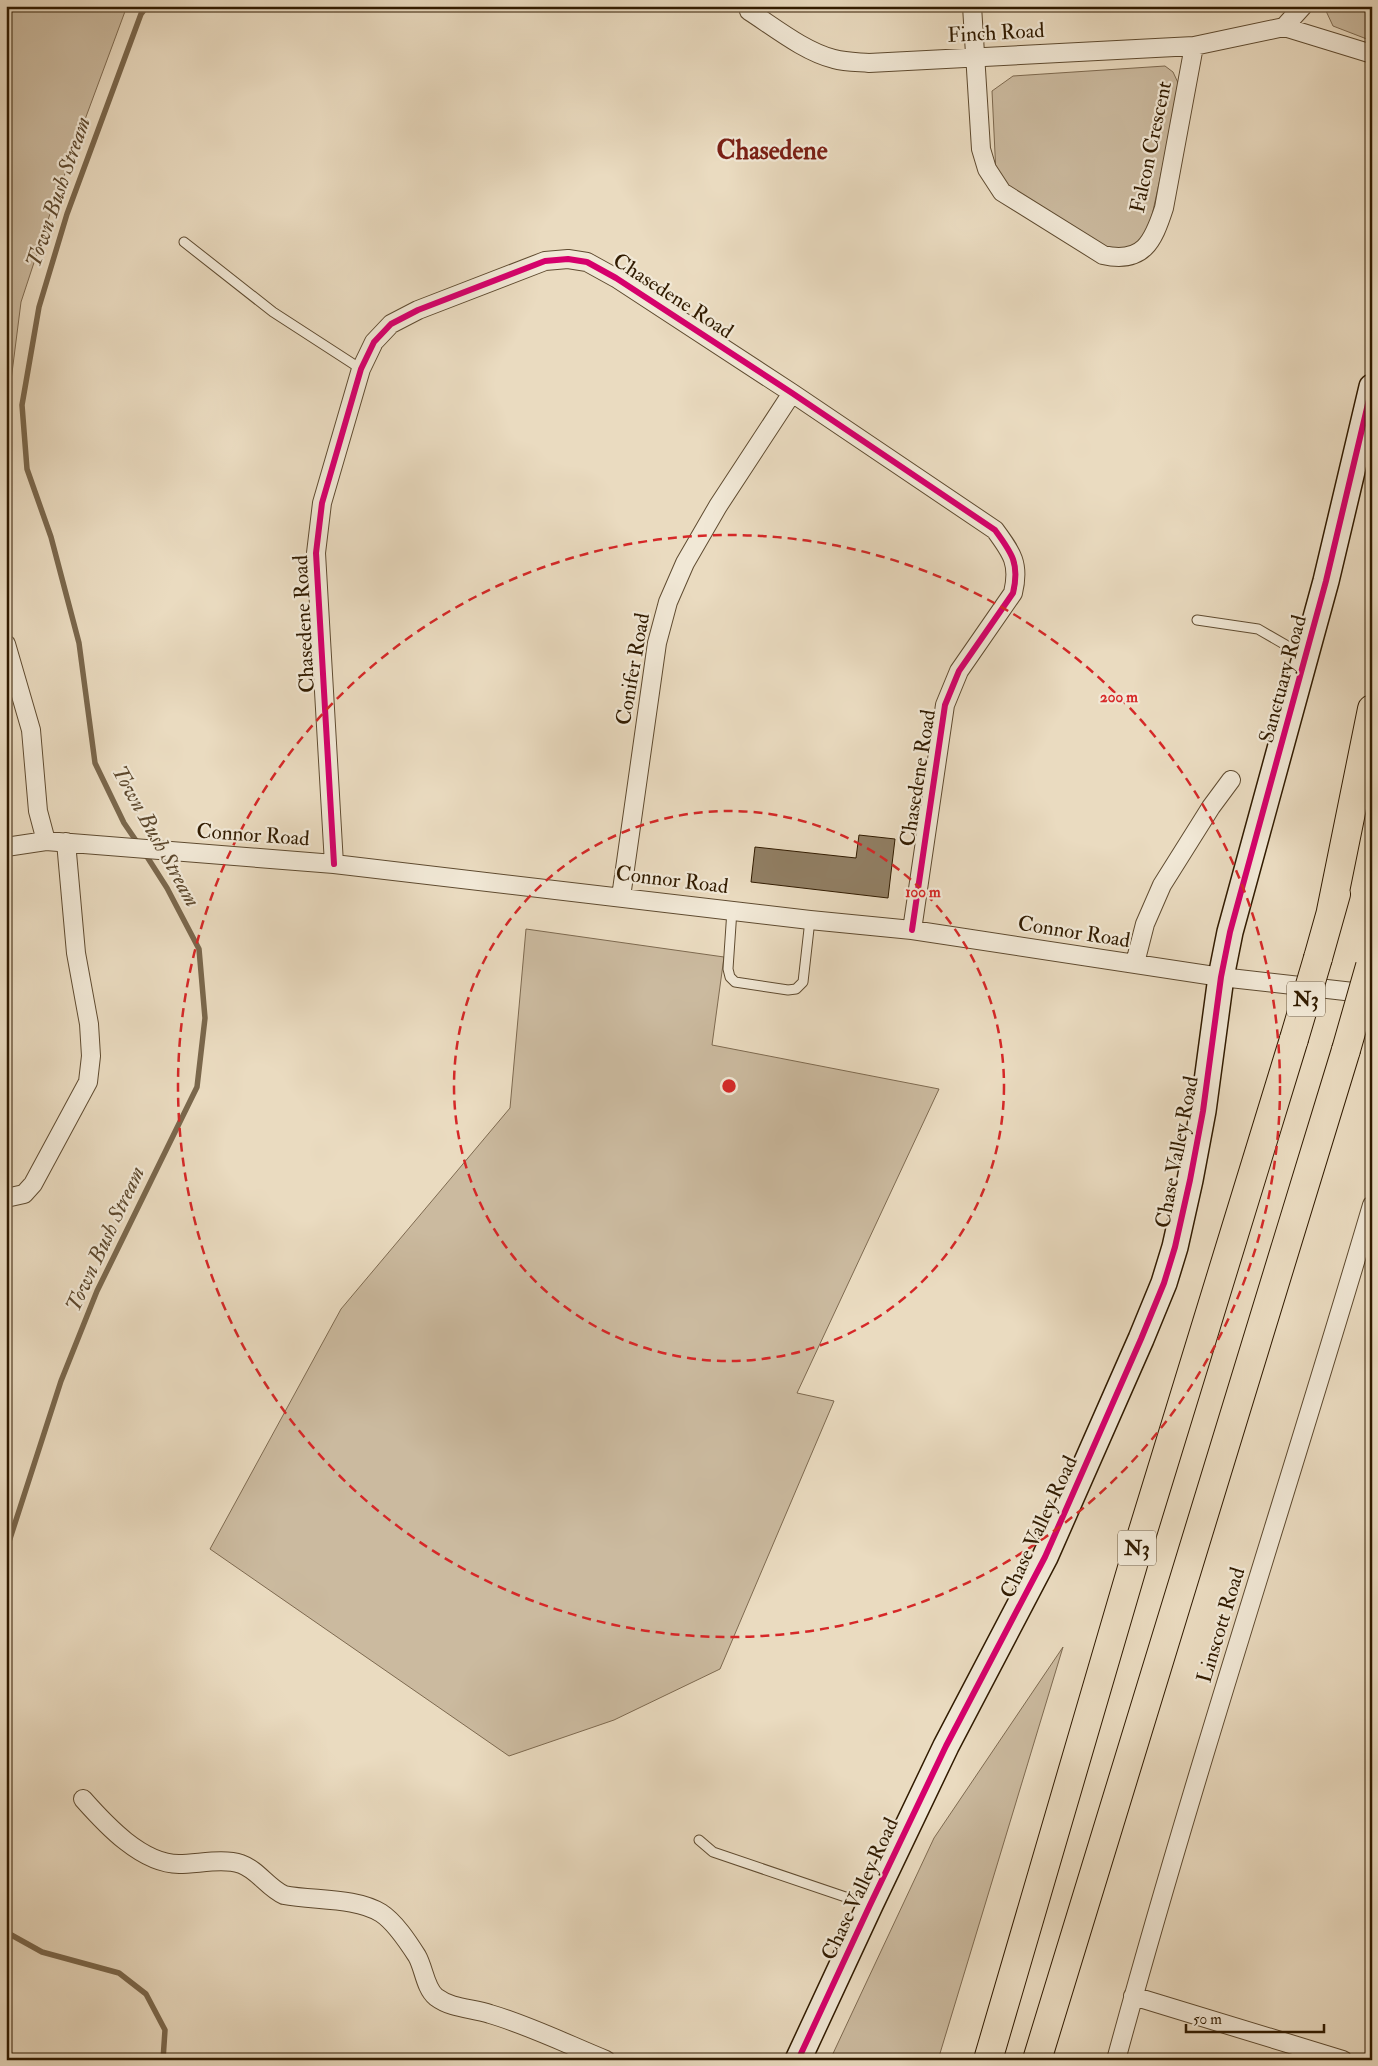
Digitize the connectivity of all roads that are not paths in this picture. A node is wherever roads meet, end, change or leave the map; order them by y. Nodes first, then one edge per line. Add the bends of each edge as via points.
1 (972, 6) edge
2 (1303, 6) edge
3 (749, 11) dead end
4 (1284, 27) junction
5 (1194, 46) junction
6 (1372, 54) edge
7 (976, 56) junction
8 (184, 242) dead end
9 (361, 369) junction
10 (1372, 387) edge
11 (792, 393) junction
12 (1197, 620) dead end
13 (6, 644) edge
14 (1306, 656) junction
15 (1372, 709) edge
16 (1232, 780) dead end
17 (1372, 783) edge
18 (46, 841) junction
19 (66, 842) junction
20 (6, 847) edge
21 (334, 864) junction
22 (621, 897) junction
23 (732, 910) junction
24 (1331, 911) junction
25 (810, 920) junction
26 (912, 930) junction
27 (1371, 962) edge
28 (1135, 963) junction
29 (1221, 977) junction
30 (1372, 994) edge
31 (6, 1198) edge
32 (1372, 1205) edge
33 (83, 1799) dead end
34 (699, 1840) dead end
35 (870, 1905) junction
36 (1133, 1996) junction
37 (606, 2060) edge
38 (798, 2060) edge
39 (988, 2060) edge
40 (1037, 2060) edge
41 (1116, 2060) edge
42 (1343, 2060) edge

1 - 7 street, Falcon Crescent
2 - 4 street
3 - 7 street, Finch Road via 815,53 833,59 869,63
4 - 5 street, Finch Road
4 - 6 street, Finch Road
5 - 7 street, Finch Road
5 - 7 street, Falcon Crescent via 1164,208 1147,246 1125,258 1103,255 1002,192 994,182 981,150
8 - 9 lane via 273,312
9 - 11 street, Chasedene Road via 374,342 391,324 418,310 522,270 568,258 587,262 616,278
9 - 21 street, Chasedene Road via 322,503 316,553
10 - 14 street, Sanctuary Road
11 - 22 street, Conifer Road via 718,506 668,602 657,643
11 - 26 street, Chasedene Road via 995,530 1010,550 1016,565 1013,592 959,672 944,705
12 - 14 lane via 1258,629
13 - 18 street via 31,730 38,811
14 - 29 street, Sanctuary Road via 1230,932
15 - 24 highway
16 - 28 street via 1162,885 1145,924
17 - 24 highway, N3
18 - 19 street, Connor Road
18 - 20 street, Connor Road
19 - 21 street, Connor Road
19 - 31 street via 76,953 89,1024 91,1056 88,1082 33,1184 24,1194
21 - 22 street, Connor Road
22 - 23 street, Connor Road
23 - 25 street, Connor Road
23 - 25 lane via 730,977 735,982 788,990 796,989 803,982
24 - 39 highway, N3, bridge via 1136,1553
25 - 26 street, Connor Road
26 - 28 street, Connor Road
27 - 40 highway, N3, bridge
28 - 29 street, Connor Road
29 - 30 street
29 - 35 street, Chase Valley Road via 1202,1120 1175,1247 1164,1283 1046,1557 946,1746
32 - 36 street, Linscott Road
33 - 37 street via 122,1838 158,1860 177,1864 240,1864 284,1895 369,1907 382,1914 407,1942 434,1996 462,2008 490,2014
34 - 35 lane via 713,1852
35 - 38 street, Chase Valley Road
36 - 41 street, Linscott Road
36 - 42 street

